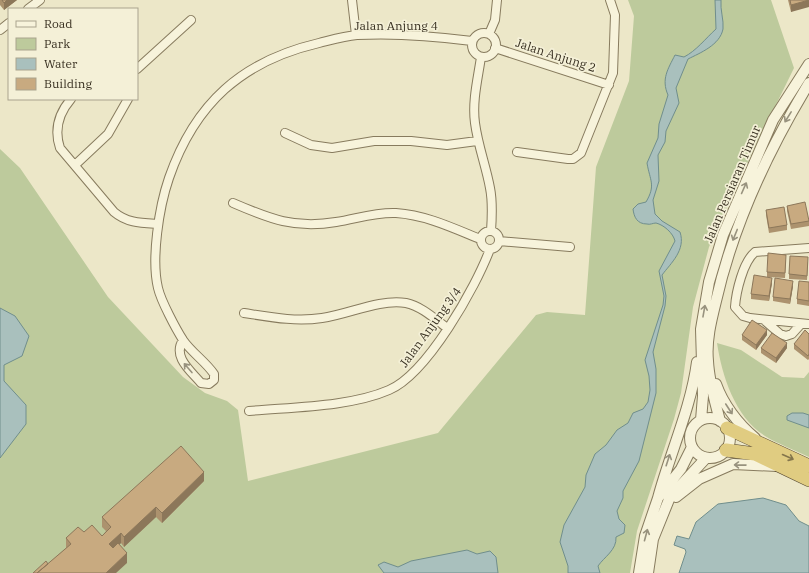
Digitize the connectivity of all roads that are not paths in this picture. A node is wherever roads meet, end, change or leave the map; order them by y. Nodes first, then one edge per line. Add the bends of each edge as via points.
1 (40, 0) edge
2 (352, 0) edge
3 (497, 0) edge
4 (610, 0) edge
5 (29, 8) edge
6 (191, 20) dead end
7 (489, 34) junction
8 (356, 35) junction
9 (472, 41) junction
10 (495, 48) junction
11 (482, 57) junction
12 (809, 64) edge
13 (138, 68) edge
14 (809, 83) edge
15 (609, 85) junction
16 (70, 100) edge
17 (127, 100) edge
18 (285, 133) dead end
19 (477, 141) junction
20 (517, 152) dead end
21 (75, 165) junction
22 (233, 202) dead end
23 (158, 224) junction
24 (491, 231) junction
25 (480, 239) junction
26 (499, 241) junction
27 (570, 248) dead end
28 (809, 248) edge
29 (490, 250) junction
30 (244, 313) dead end
31 (764, 320) junction
32 (805, 324) edge
33 (448, 328) junction
34 (701, 328) junction
35 (184, 340) junction
36 (708, 361) junction
37 (249, 411) dead end
38 (701, 420) junction
39 (724, 424) junction
40 (692, 447) junction
41 (767, 447) junction
42 (726, 450) junction
43 (706, 458) junction
44 (779, 466) junction
45 (809, 466) edge
46 (809, 480) edge
47 (658, 498) junction
48 (667, 503) junction
49 (639, 573) edge
50 (648, 573) edge

1 - 5 street
2 - 8 street
3 - 7 street via 495,20
4 - 15 street via 615,15 613,73
6 - 13 street
7 - 9 street via 479,34
7 - 10 street via 495,40
8 - 9 street, Jalan Anjung 4 via 422,36
8 - 23 street, Jalan Anjung 4 via 283,53 244,73 213,100 185,140 174,165
9 - 11 street via 473,51
10 - 11 street via 490,55
10 - 15 street, Jalan Anjung 2
11 - 19 street via 475,94
34 -> 12 street, Jalan Persiaran Timur via 709,282 723,234 773,120
14 -> 36 street, Jalan Persiaran Timur via 783,126 733,237 709,331
15 - 20 street via 581,154 577,157 568,160
16 - 21 street via 60,115 58,140 60,148
17 - 21 street via 108,134
18 - 19 street via 311,145 332,148 374,141 411,141 447,145
19 - 24 street via 490,188
21 - 23 street via 122,219
22 - 25 street via 269,218 303,224 330,223 372,214 412,214 429,218
23 - 35 street, Jalan Anjung 4 via 158,289
24 - 25 street via 484,233
24 - 26 street via 498,236
25 - 29 street via 484,248
26 - 27 street
26 - 29 street via 496,247
28 - 31 street via 761,250 751,256 737,288 735,308 742,316
29 - 33 street, Jalan Anjung 3/4 via 470,294
30 - 33 street via 286,320 307,320 394,302 417,307
31 - 32 street
31 - 32 street via 786,336
33 - 37 street, Jalan Anjung 3/4 via 417,370 390,390 355,401
34 - 38 street, Jalan Persiaran Timur
47 -> 34 street via 694,382
35 -> 35 street, Jalan Anjung 4 via 214,374 214,380 209,384 201,383 182,360 179,350
36 - 39 street, Jalan Persiaran Timur via 712,391
36 -> 41 street via 719,394 733,416
38 - 39 street via 711,418
38 - 40 street via 691,431
39 - 41 highway
39 - 42 street via 730,435
40 - 43 street via 697,454
40 - 47 street via 681,469
41 -> 45 highway
42 - 43 street via 714,458
42 - 44 highway via 755,454
43 - 48 street via 684,480
44 - 46 highway
44 -> 48 street via 733,464 699,479
49 -> 47 street via 645,536
48 - 50 street via 653,539

